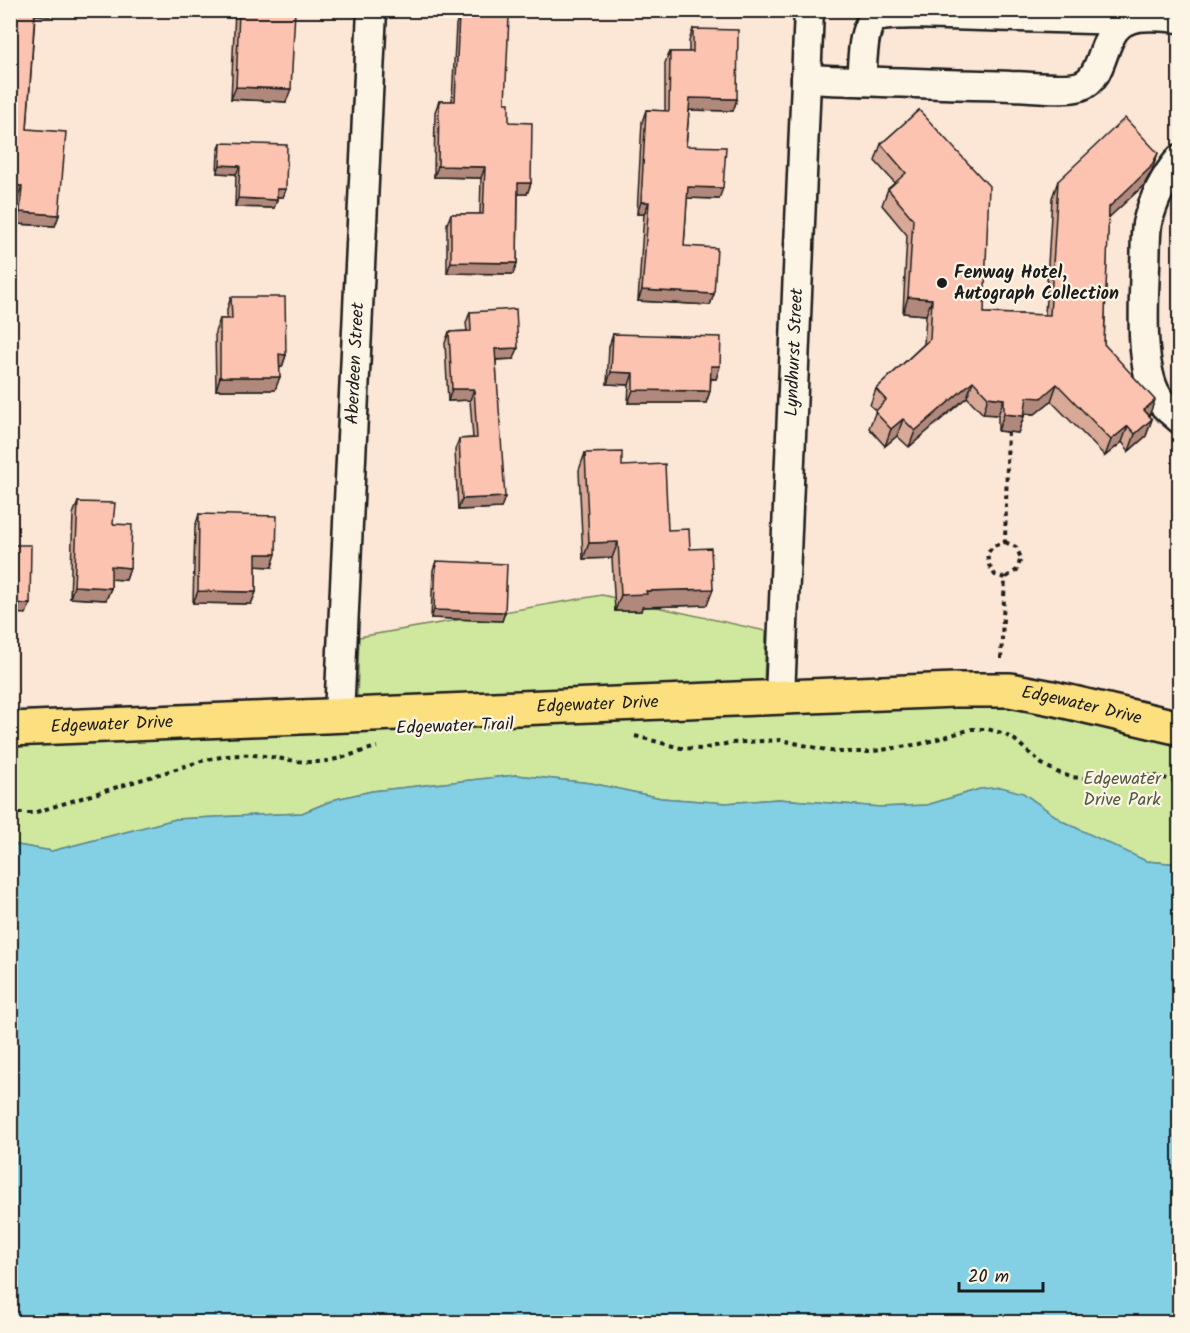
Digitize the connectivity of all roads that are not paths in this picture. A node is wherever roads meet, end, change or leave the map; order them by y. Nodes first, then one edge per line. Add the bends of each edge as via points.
1 (372, 10) edge
2 (808, 10) edge
3 (1179, 18) edge
4 (1127, 20) junction
5 (806, 79) junction
6 (861, 81) junction
7 (1179, 159) edge
8 (1179, 419) edge
9 (780, 696) junction
10 (339, 715) junction
11 (1179, 728) edge
12 (10, 729) edge

1 - 10 street, Aberdeen Street
2 - 5 street, Lyndhurst Street
3 - 4 street
4 - 6 street via 1111,34 1097,71 1080,86
4 - 6 street via 912,14 877,18 868,24
5 - 6 street
5 - 9 street, Lyndhurst Street
7 - 8 street via 1155,198 1147,226 1143,324 1149,374 1156,393
9 - 10 main road, Edgewater Drive
9 - 11 main road, Edgewater Drive via 1010,690
10 - 12 main road, Edgewater Drive

